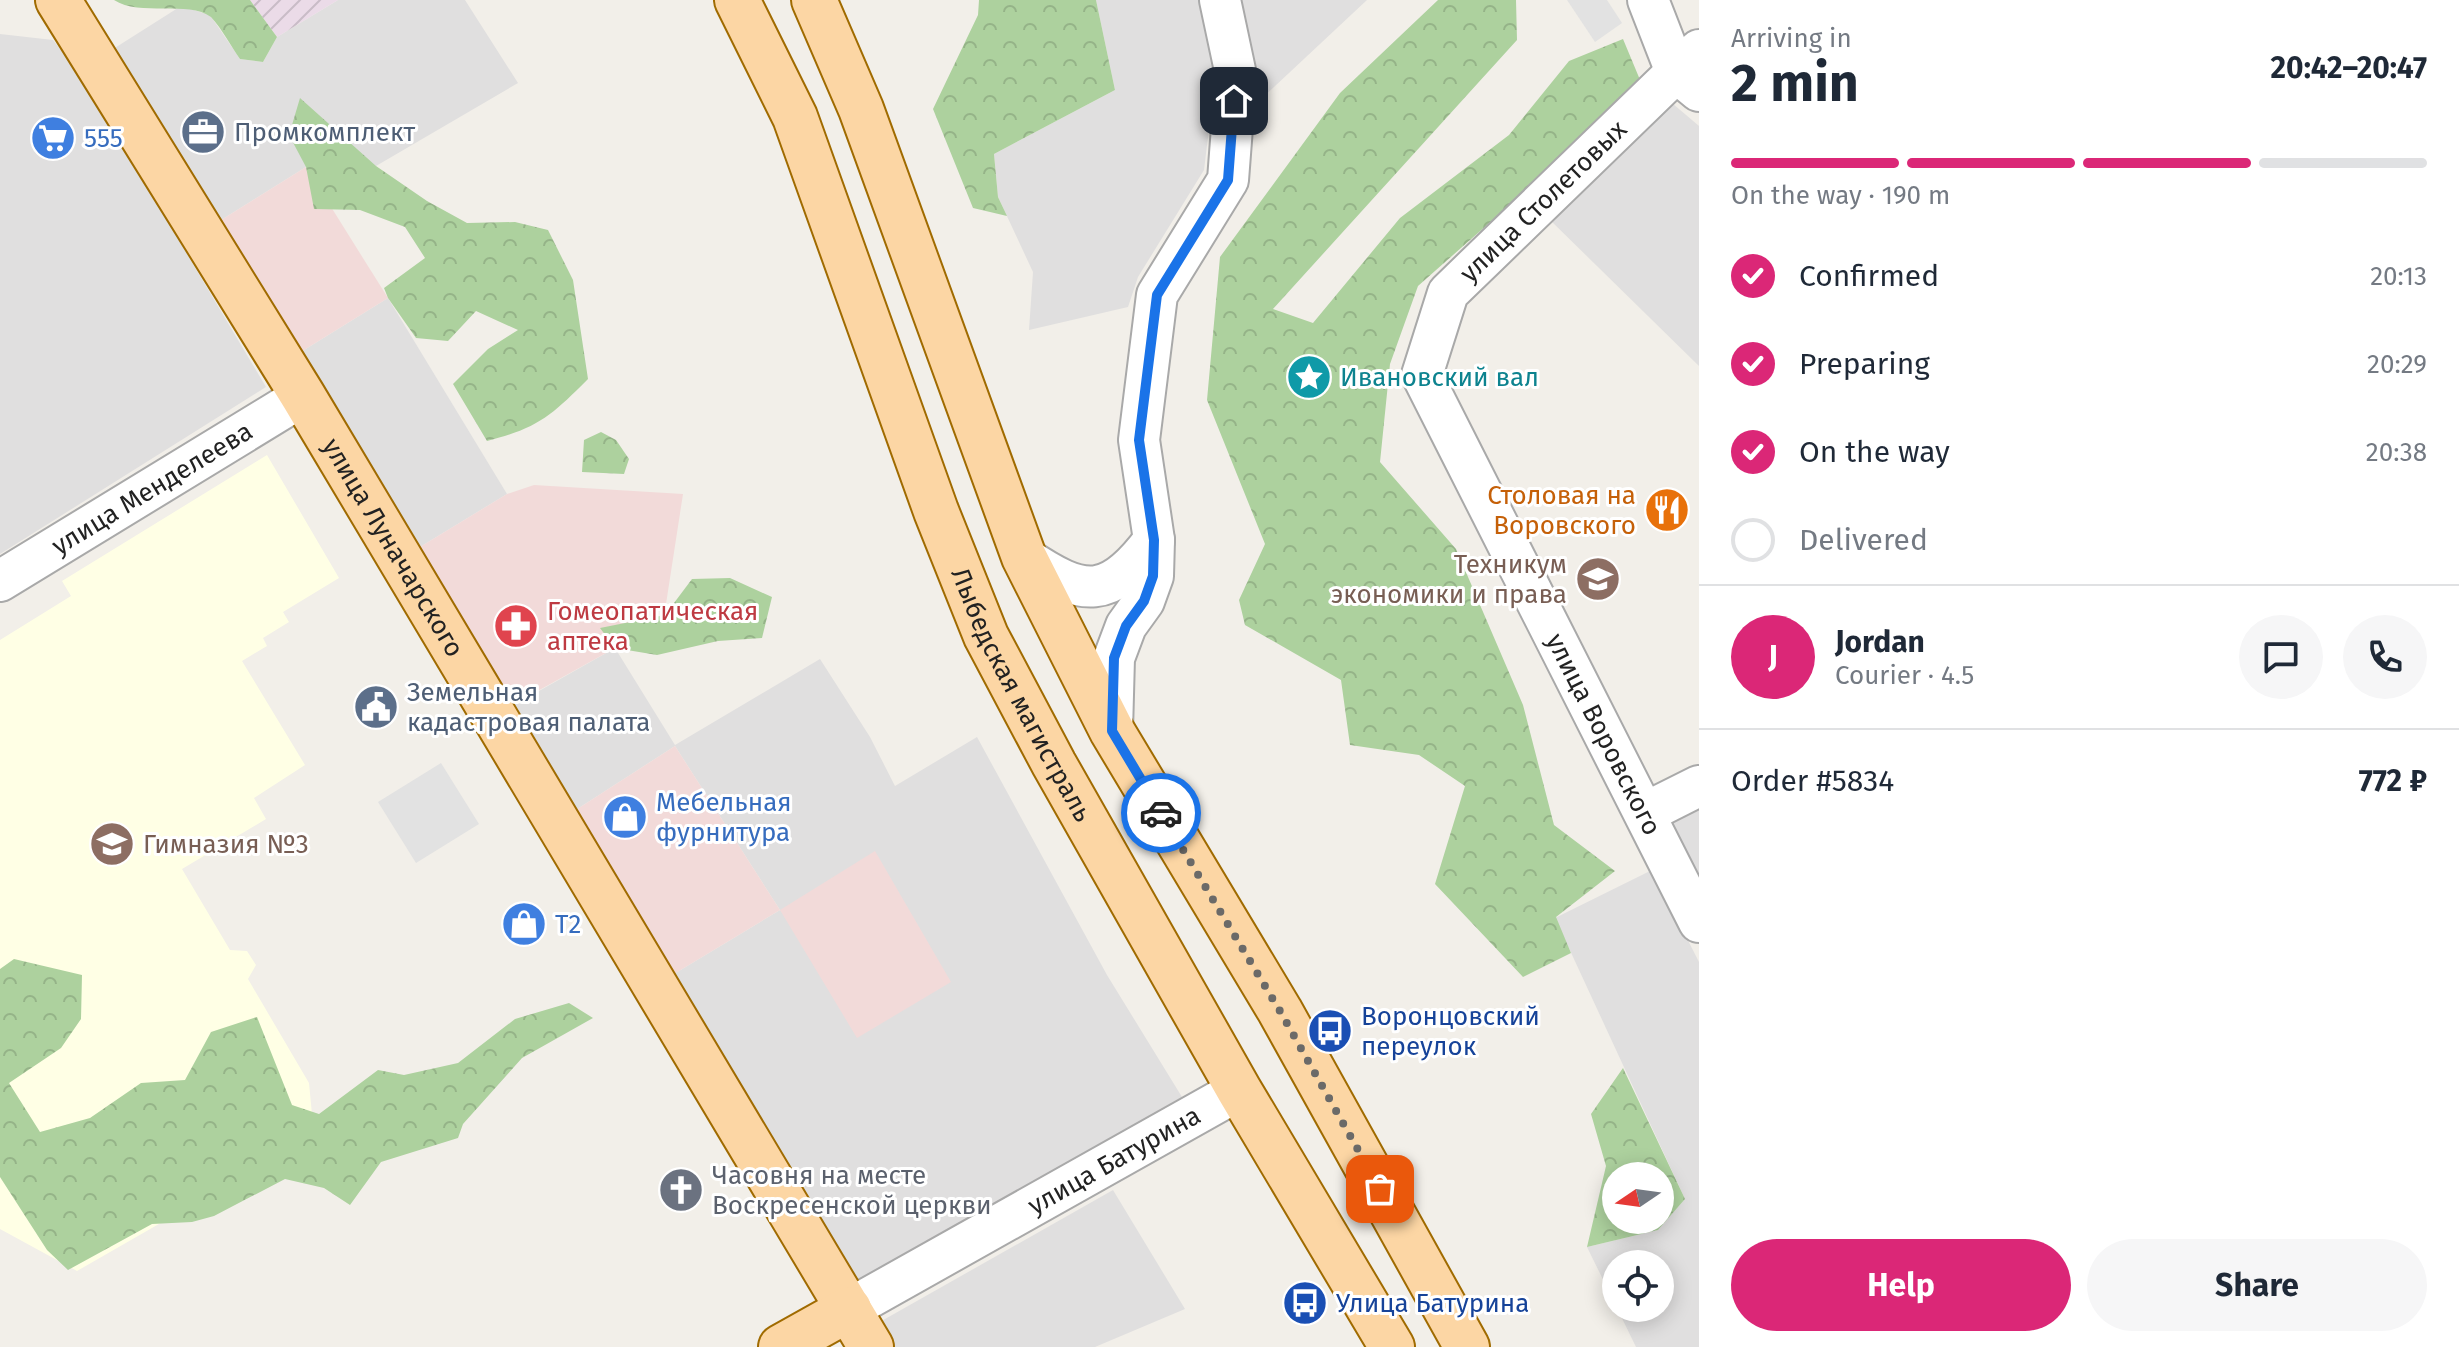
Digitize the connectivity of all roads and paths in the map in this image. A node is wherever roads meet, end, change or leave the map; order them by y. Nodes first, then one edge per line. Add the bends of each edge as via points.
1 (737, 0) edge
2 (814, 0) edge
3 (1220, 0) edge
4 (1648, 0) edge
5 (55, 1) edge
6 (1691, 71) edge
7 (1422, 375) joint
8 (303, 396) junction
9 (1154, 540) junction
10 (1024, 557) junction
11 (0, 581) edge
12 (1112, 731) junction
13 (1699, 786) edge
14 (1645, 813) junction
15 (1699, 922) edge
16 (1239, 1090) junction
17 (849, 1309) junction
18 (781, 1347) edge
19 (871, 1347) edge
20 (1392, 1347) edge
21 (1467, 1347) edge

1 - 16 main road, Лыбедская магистраль via 795,117 986,636
2 - 10 main road via 861,109
3 - 9 street via 1236,75 1228,180 1157,295 1139,440
4 - 6 street
5 - 8 main road, улица Луначарского
6 - 7 street, улица Столетовых via 1448,293
7 - 14 street, улица Воровского
8 - 11 street, улица Менделеева
8 - 17 main road, улица Луначарского
9 - 10 street via 1129,573 1104,586 1065,582
9 - 12 street via 1153,576 1114,658
10 - 12 main road
12 - 21 main road via 1280,1011
13 - 14 street
14 - 15 street, улица Воровского
16 - 17 street, улица Батурина
16 - 20 main road, Лыбедская магистраль
17 - 18 main road, улица Батурина
17 - 19 main road, улица Луначарского

